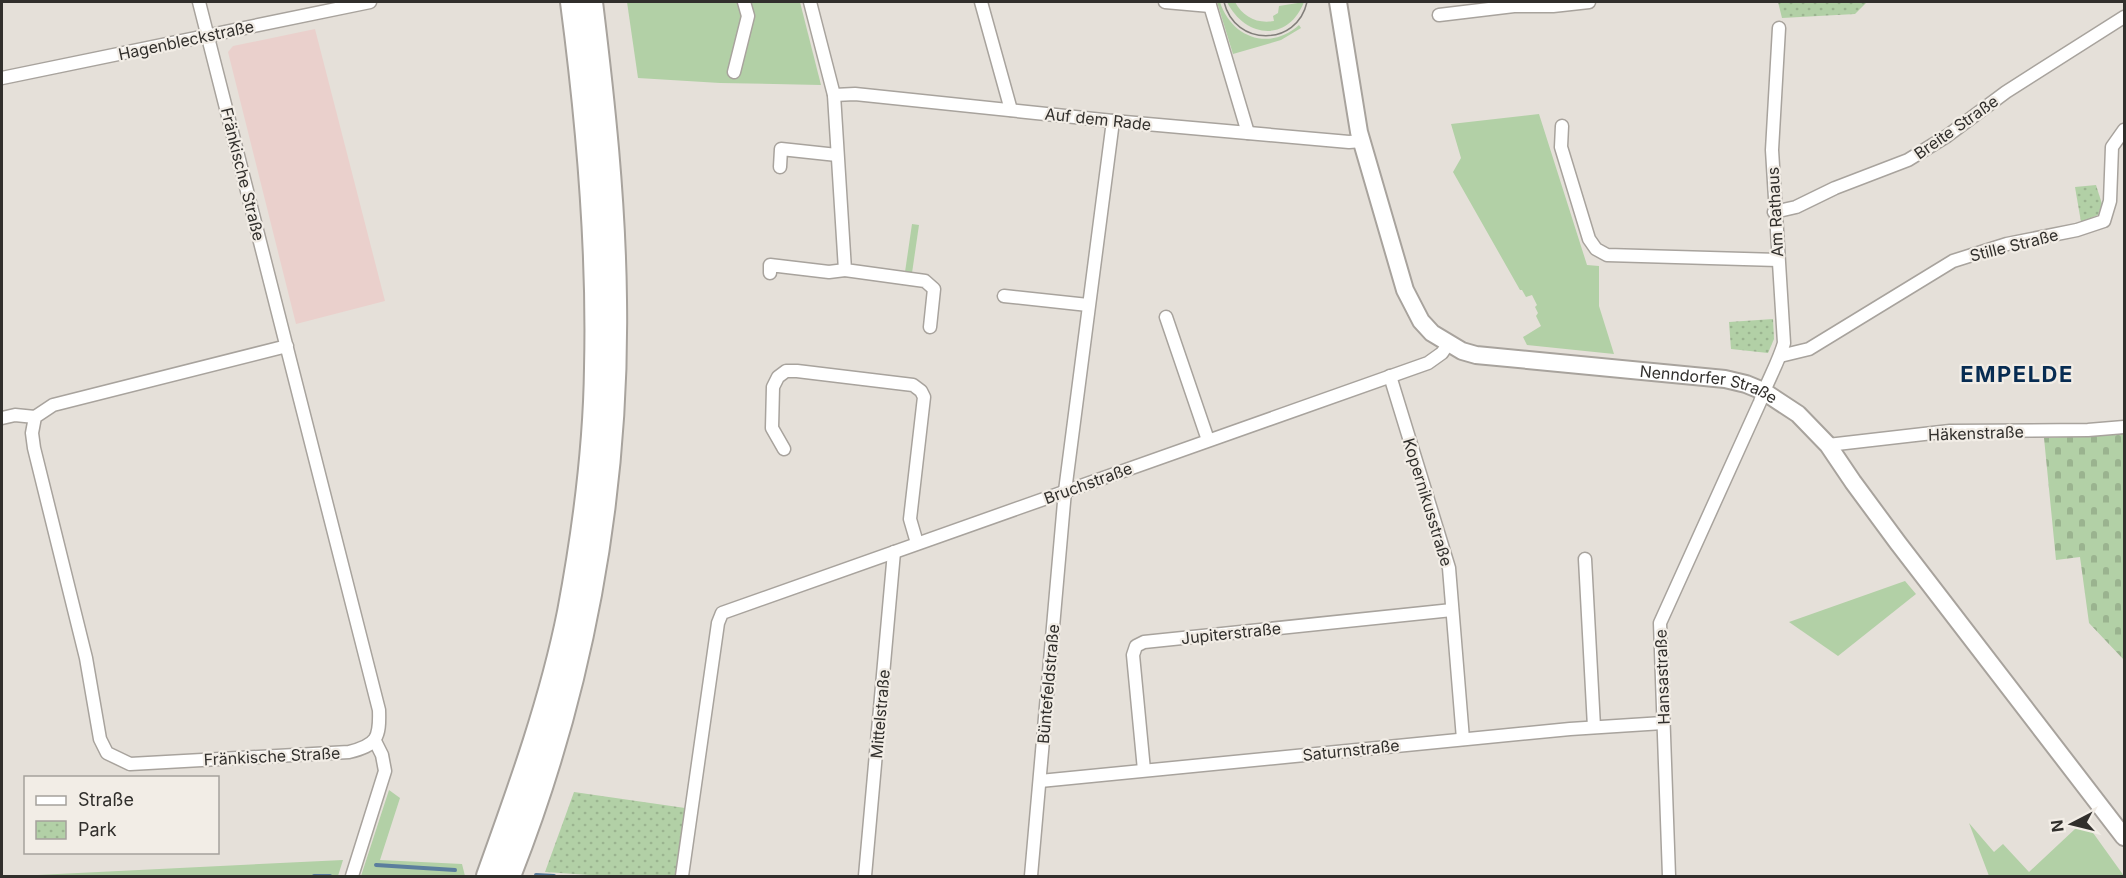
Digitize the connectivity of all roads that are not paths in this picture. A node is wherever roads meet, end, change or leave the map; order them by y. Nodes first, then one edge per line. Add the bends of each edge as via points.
1 (199, 2) edge
2 (370, 2) edge
3 (572, 2) edge
4 (591, 2) edge
5 (744, 2) edge
6 (810, 2) edge
7 (981, 2) edge
8 (1165, 2) edge
9 (1338, 2) edge
10 (1589, 2) edge
11 (1209, 4) edge
12 (1439, 15) dead end
13 (2124, 17) edge
14 (1779, 28) dead end
15 (208, 35) junction
16 (734, 72) dead end
17 (2, 78) edge
18 (834, 95) junction
19 (1011, 110) junction
20 (1113, 121) junction
21 (1562, 126) dead end
22 (2124, 130) edge
23 (1248, 134) junction
24 (1362, 141) junction
25 (837, 155) junction
26 (780, 167) dead end
27 (1774, 212) junction
28 (1778, 260) junction
29 (845, 270) junction
30 (770, 273) dead end
31 (1004, 296) dead end
32 (1088, 305) junction
33 (1166, 317) dead end
34 (930, 327) dead end
35 (1448, 344) junction
36 (287, 346) junction
37 (1780, 356) junction
38 (1390, 376) junction
39 (1763, 391) junction
40 (34, 417) junction
41 (2, 418) edge
42 (2124, 427) edge
43 (1208, 440) junction
44 (1828, 445) junction
45 (784, 449) dead end
46 (1065, 491) junction
47 (917, 543) junction
48 (894, 552) junction
49 (1585, 559) dead end
50 (1452, 610) junction
51 (1663, 723) junction
52 (1594, 727) junction
53 (1463, 739) junction
54 (375, 741) junction
55 (1144, 770) junction
56 (1040, 781) junction
57 (2124, 837) edge
58 (352, 876) edge
59 (488, 876) edge
60 (508, 876) edge
61 (682, 876) edge
62 (865, 876) edge
63 (1031, 876) edge
64 (1669, 876) edge

1 - 15 street, Fränkische Straße
2 - 15 street, Hagenbleckstraße
3 - 59 highway via 583,87 597,299 586,503 568,613 550,691
4 - 60 highway via 611,193 615,300 604,507 588,613 559,730
5 - 16 street via 748,16
6 - 18 street
7 - 19 street
8 - 11 street
9 - 24 street, Nenndorfer Straße
10 - 12 street
11 - 23 street
13 - 27 street, Breite Straße via 1908,160 1796,207
14 - 27 street, Am Rathaus via 1772,150
15 - 17 street, Hagenbleckstraße
15 - 36 street, Fränkische Straße
18 - 19 street, Auf dem Rade
18 - 25 street
19 - 20 street, Auf dem Rade
20 - 23 street, Auf dem Rade
20 - 32 street, Büntefeldstraße
21 - 28 street via 1561,147 1589,239 1596,249 1607,255
22 - 37 street, Stille Straße via 2112,147 2110,201 2104,221 1953,261 1809,349
23 - 24 street, Auf dem Rade
24 - 35 street, Nenndorfer Straße via 1408,298 1421,321
25 - 26 street via 782,149
25 - 29 street
27 - 28 street, Am Rathaus
28 - 37 street, Am Rathaus via 1784,343
29 - 30 street via 829,272 770,265
29 - 34 street via 925,281 934,289
31 - 32 street
32 - 46 street, Büntefeldstraße
33 - 43 street
35 - 38 street, Bruchstraße via 1428,363
35 - 39 street, Nenndorfer Straße via 1476,355 1725,379
36 - 40 street via 53,405
36 - 54 street, Fränkische Straße via 379,710 380,726
37 - 39 street, Am Rathaus
38 - 43 street, Bruchstraße
38 - 50 street, Kopernikusstraße via 1449,568
39 - 44 street, Nenndorfer Straße via 1798,414
39 - 51 street, Hansastraße via 1659,623
40 - 41 street
40 - 54 street, Fränkische Straße via 34,448 83,646 100,739 107,753 130,764 350,752 367,748
42 - 44 street, Häkenstraße via 1950,431
43 - 46 street, Bruchstraße
44 - 57 street, Nenndorfer Straße via 1898,543
45 - 47 street via 772,428 773,387 786,371 913,385 924,397 910,519
46 - 47 street, Bruchstraße
46 - 56 street, Büntefeldstraße
47 - 48 street, Bruchstraße
48 - 61 street, Bruchstraße via 722,613
48 - 62 street, Mittelstraße
49 - 52 street
50 - 53 street, Kopernikusstraße
50 - 55 street, Jupiterstraße via 1144,642 1136,646 1133,656
51 - 52 street, Saturnstraße
51 - 64 street, Hansastraße
52 - 53 street, Saturnstraße
53 - 55 street, Saturnstraße
54 - 58 street via 385,771
55 - 56 street, Saturnstraße
56 - 63 street, Büntefeldstraße

